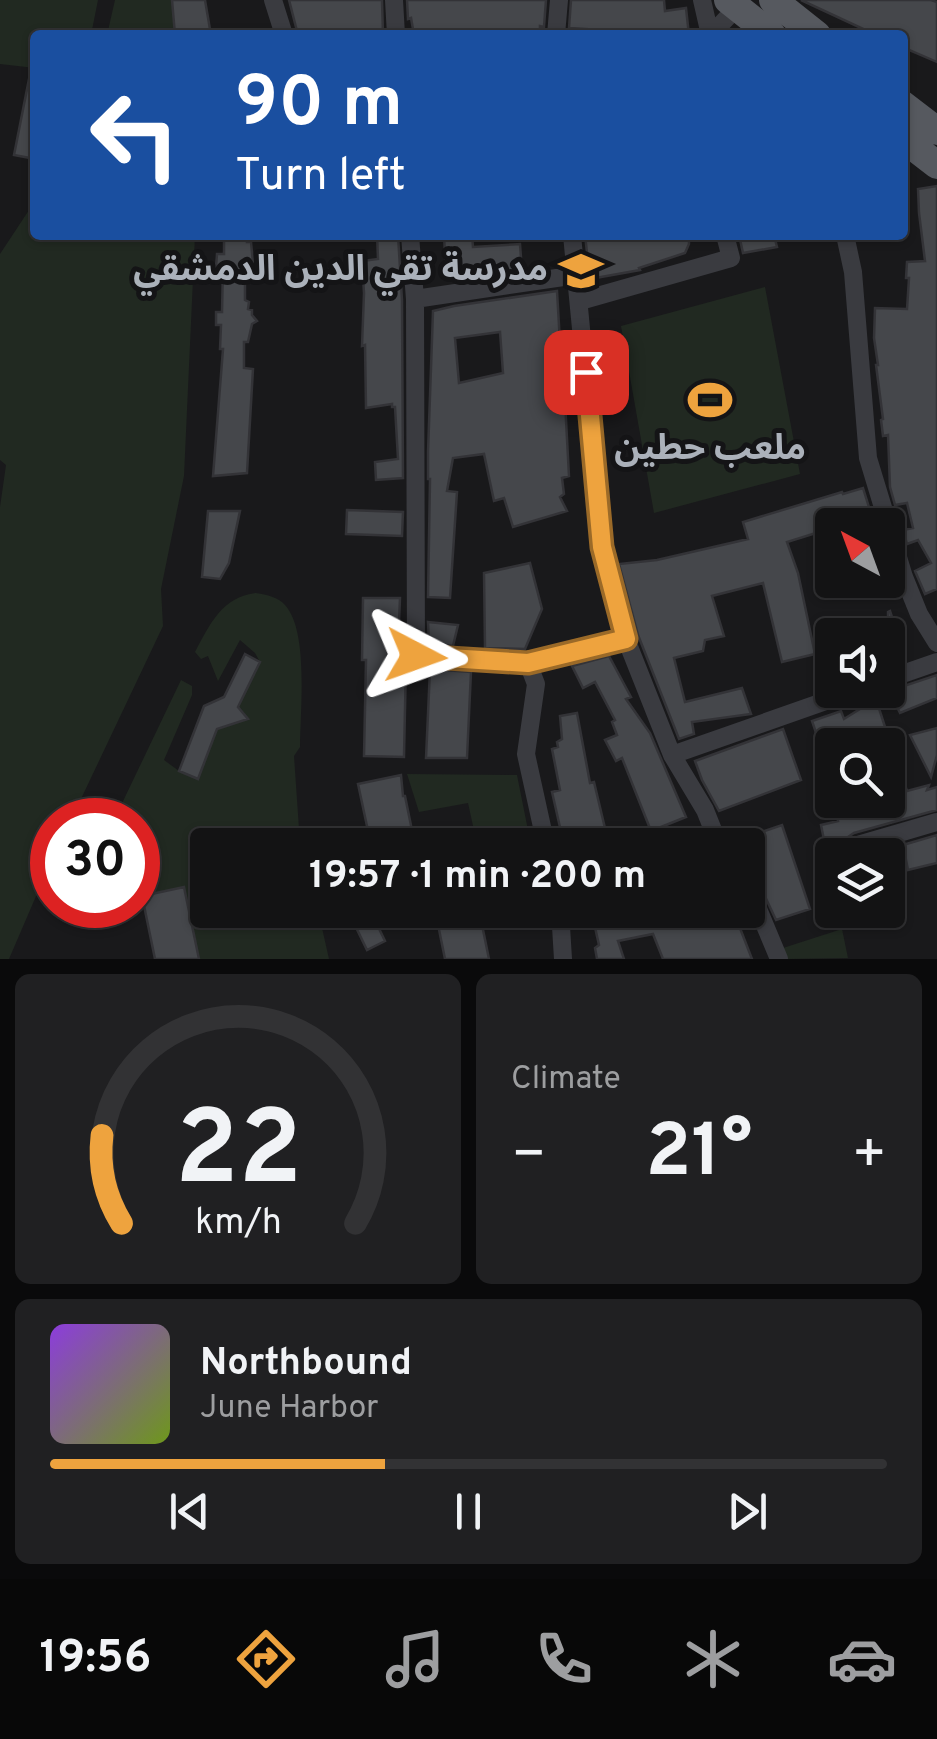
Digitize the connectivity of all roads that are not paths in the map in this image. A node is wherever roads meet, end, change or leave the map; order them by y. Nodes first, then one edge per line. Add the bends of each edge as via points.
1 (272, 0) edge
2 (394, 0) edge
3 (559, 0) edge
4 (702, 0) edge
5 (773, 0) edge
6 (733, 4) edge
7 (282, 30) edge
8 (396, 30) edge
9 (556, 30) edge
10 (709, 30) edge
11 (714, 30) edge
12 (766, 30) edge
13 (810, 30) edge
14 (908, 109) edge
15 (937, 131) edge
16 (908, 143) edge
17 (937, 165) edge
18 (410, 240) edge
19 (573, 240) edge
20 (726, 240) edge
21 (846, 240) edge
22 (578, 275) junction
23 (414, 299) junction
24 (580, 301) junction
25 (626, 639) junction
26 (937, 644) edge
27 (937, 662) edge
28 (528, 663) junction
29 (905, 673) edge
30 (815, 705) edge
31 (672, 755) junction
32 (937, 822) edge
33 (542, 828) edge
34 (712, 828) edge
35 (884, 838) edge
36 (765, 925) edge
37 (561, 928) edge
38 (563, 959) edge
39 (780, 959) edge

1 - 7 street
2 - 8 street
3 - 9 street
4 - 10 street
5 - 13 main road
6 - 11 street
6 - 12 main road
14 - 15 main road
16 - 17 main road
18 - 23 street
19 - 22 street
20 - 24 street via 731,258
21 - 26 street via 868,458 904,577
22 - 23 street
22 - 24 street
23 - 28 street via 416,656
24 - 25 street via 602,547
25 - 28 street
25 - 31 street
27 - 29 street
28 - 33 street via 536,684 526,754
30 - 31 street
31 - 34 street
32 - 35 street
36 - 39 street
37 - 38 street

